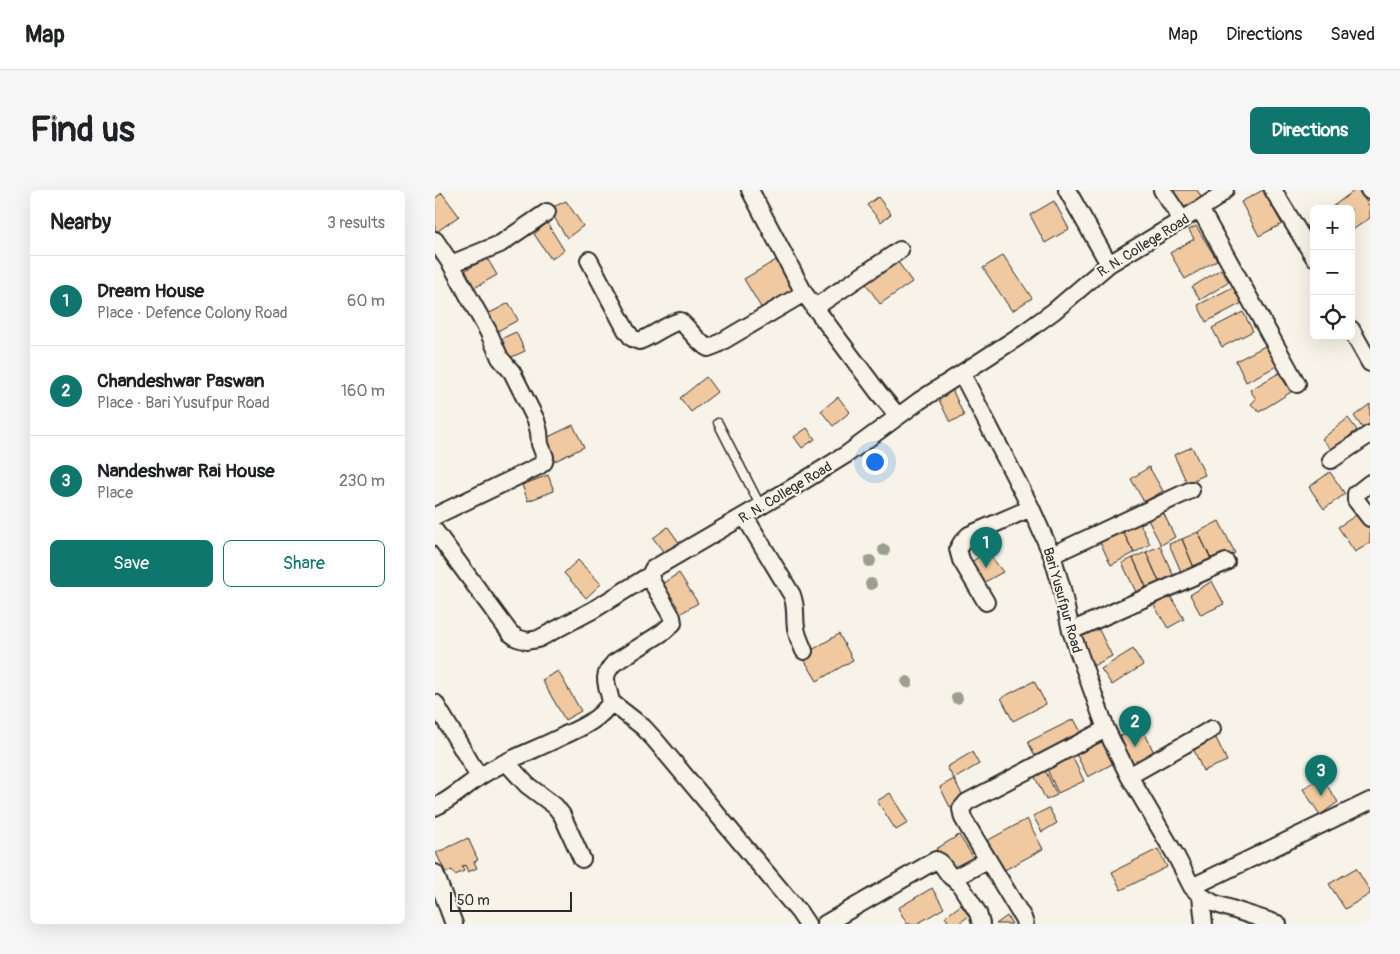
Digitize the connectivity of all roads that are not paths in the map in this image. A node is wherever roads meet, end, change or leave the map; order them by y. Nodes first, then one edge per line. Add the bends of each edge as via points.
1 (750, 190) edge
2 (1067, 190) edge
3 (1162, 190) edge
4 (1225, 190) edge
5 (1273, 190) edge
6 (1200, 209) junction
7 (547, 212) dead end
8 (1182, 220) junction
9 (435, 240) edge
10 (900, 250) dead end
11 (1310, 250) edge
12 (589, 260) dead end
13 (451, 264) junction
14 (1109, 264) junction
15 (804, 293) junction
16 (815, 308) junction
17 (1355, 336) edge
18 (1370, 363) edge
19 (961, 374) junction
20 (1297, 384) dead end
21 (898, 416) junction
22 (719, 423) dead end
23 (1370, 434) edge
24 (1331, 460) dead end
25 (1370, 483) edge
26 (1191, 490) dead end
27 (761, 507) junction
28 (1031, 508) junction
29 (435, 516) edge
30 (745, 517) junction
31 (1370, 518) edge
32 (435, 531) edge
33 (1052, 555) junction
34 (1226, 562) dead end
35 (651, 575) junction
36 (986, 602) dead end
37 (1071, 631) junction
38 (804, 651) dead end
39 (611, 702) junction
40 (435, 703) edge
41 (1212, 729) dead end
42 (1106, 730) junction
43 (507, 762) junction
44 (1129, 776) junction
45 (479, 777) junction
46 (1370, 801) edge
47 (435, 807) edge
48 (582, 859) dead end
49 (988, 860) junction
50 (435, 873) edge
51 (955, 878) junction
52 (1196, 892) junction
53 (454, 924) edge
54 (807, 924) edge
55 (825, 924) edge
56 (981, 924) edge
57 (1025, 924) edge
58 (1203, 924) edge
59 (1278, 924) edge

1 - 15 street
2 - 14 street
3 - 8 street
4 - 6 street, R. N. College Road
5 - 11 street
6 - 8 street, R. N. College Road
6 - 20 street
7 - 13 street via 500,244
8 - 14 street, R. N. College Road
9 - 13 street
10 - 16 street
12 - 15 street via 626,330 639,341 680,321 708,348
13 - 29 street via 536,420 545,457 539,466
14 - 19 street, R. N. College Road via 1054,311
15 - 16 street
16 - 21 street
17 - 18 street
19 - 21 street, R. N. College Road
19 - 28 street, Bari Yusufpur Road
21 - 27 street, R. N. College Road via 847,454
22 - 27 lane
23 - 24 street
25 - 31 street via 1356,494
26 - 33 street
27 - 30 street, R. N. College Road
28 - 33 street, Bari Yusufpur Road
28 - 36 street via 969,535 961,542 958,549 961,560
30 - 35 street, R. N. College Road via 653,569
30 - 38 street via 792,595 796,605 797,633
32 - 35 street, R. N. College Road via 510,633 527,641 538,639 593,610
33 - 37 street, Bari Yusufpur Road
34 - 37 street
35 - 39 street via 673,622 609,669 605,683
37 - 42 street, Bari Yusufpur Road
39 - 43 street via 606,710 585,725
39 - 54 street via 655,740
40 - 45 street
41 - 44 street
42 - 44 street, Bari Yusufpur Road
42 - 49 street via 967,802 961,809 963,818
43 - 45 street
43 - 48 street via 527,785 558,811
44 - 52 street, Bari Yusufpur Road
45 - 47 street
46 - 52 street
49 - 51 street
49 - 57 street
50 - 53 street via 443,902
51 - 55 street via 936,860
51 - 56 street via 978,913
52 - 58 street
52 - 59 street via 1213,903

